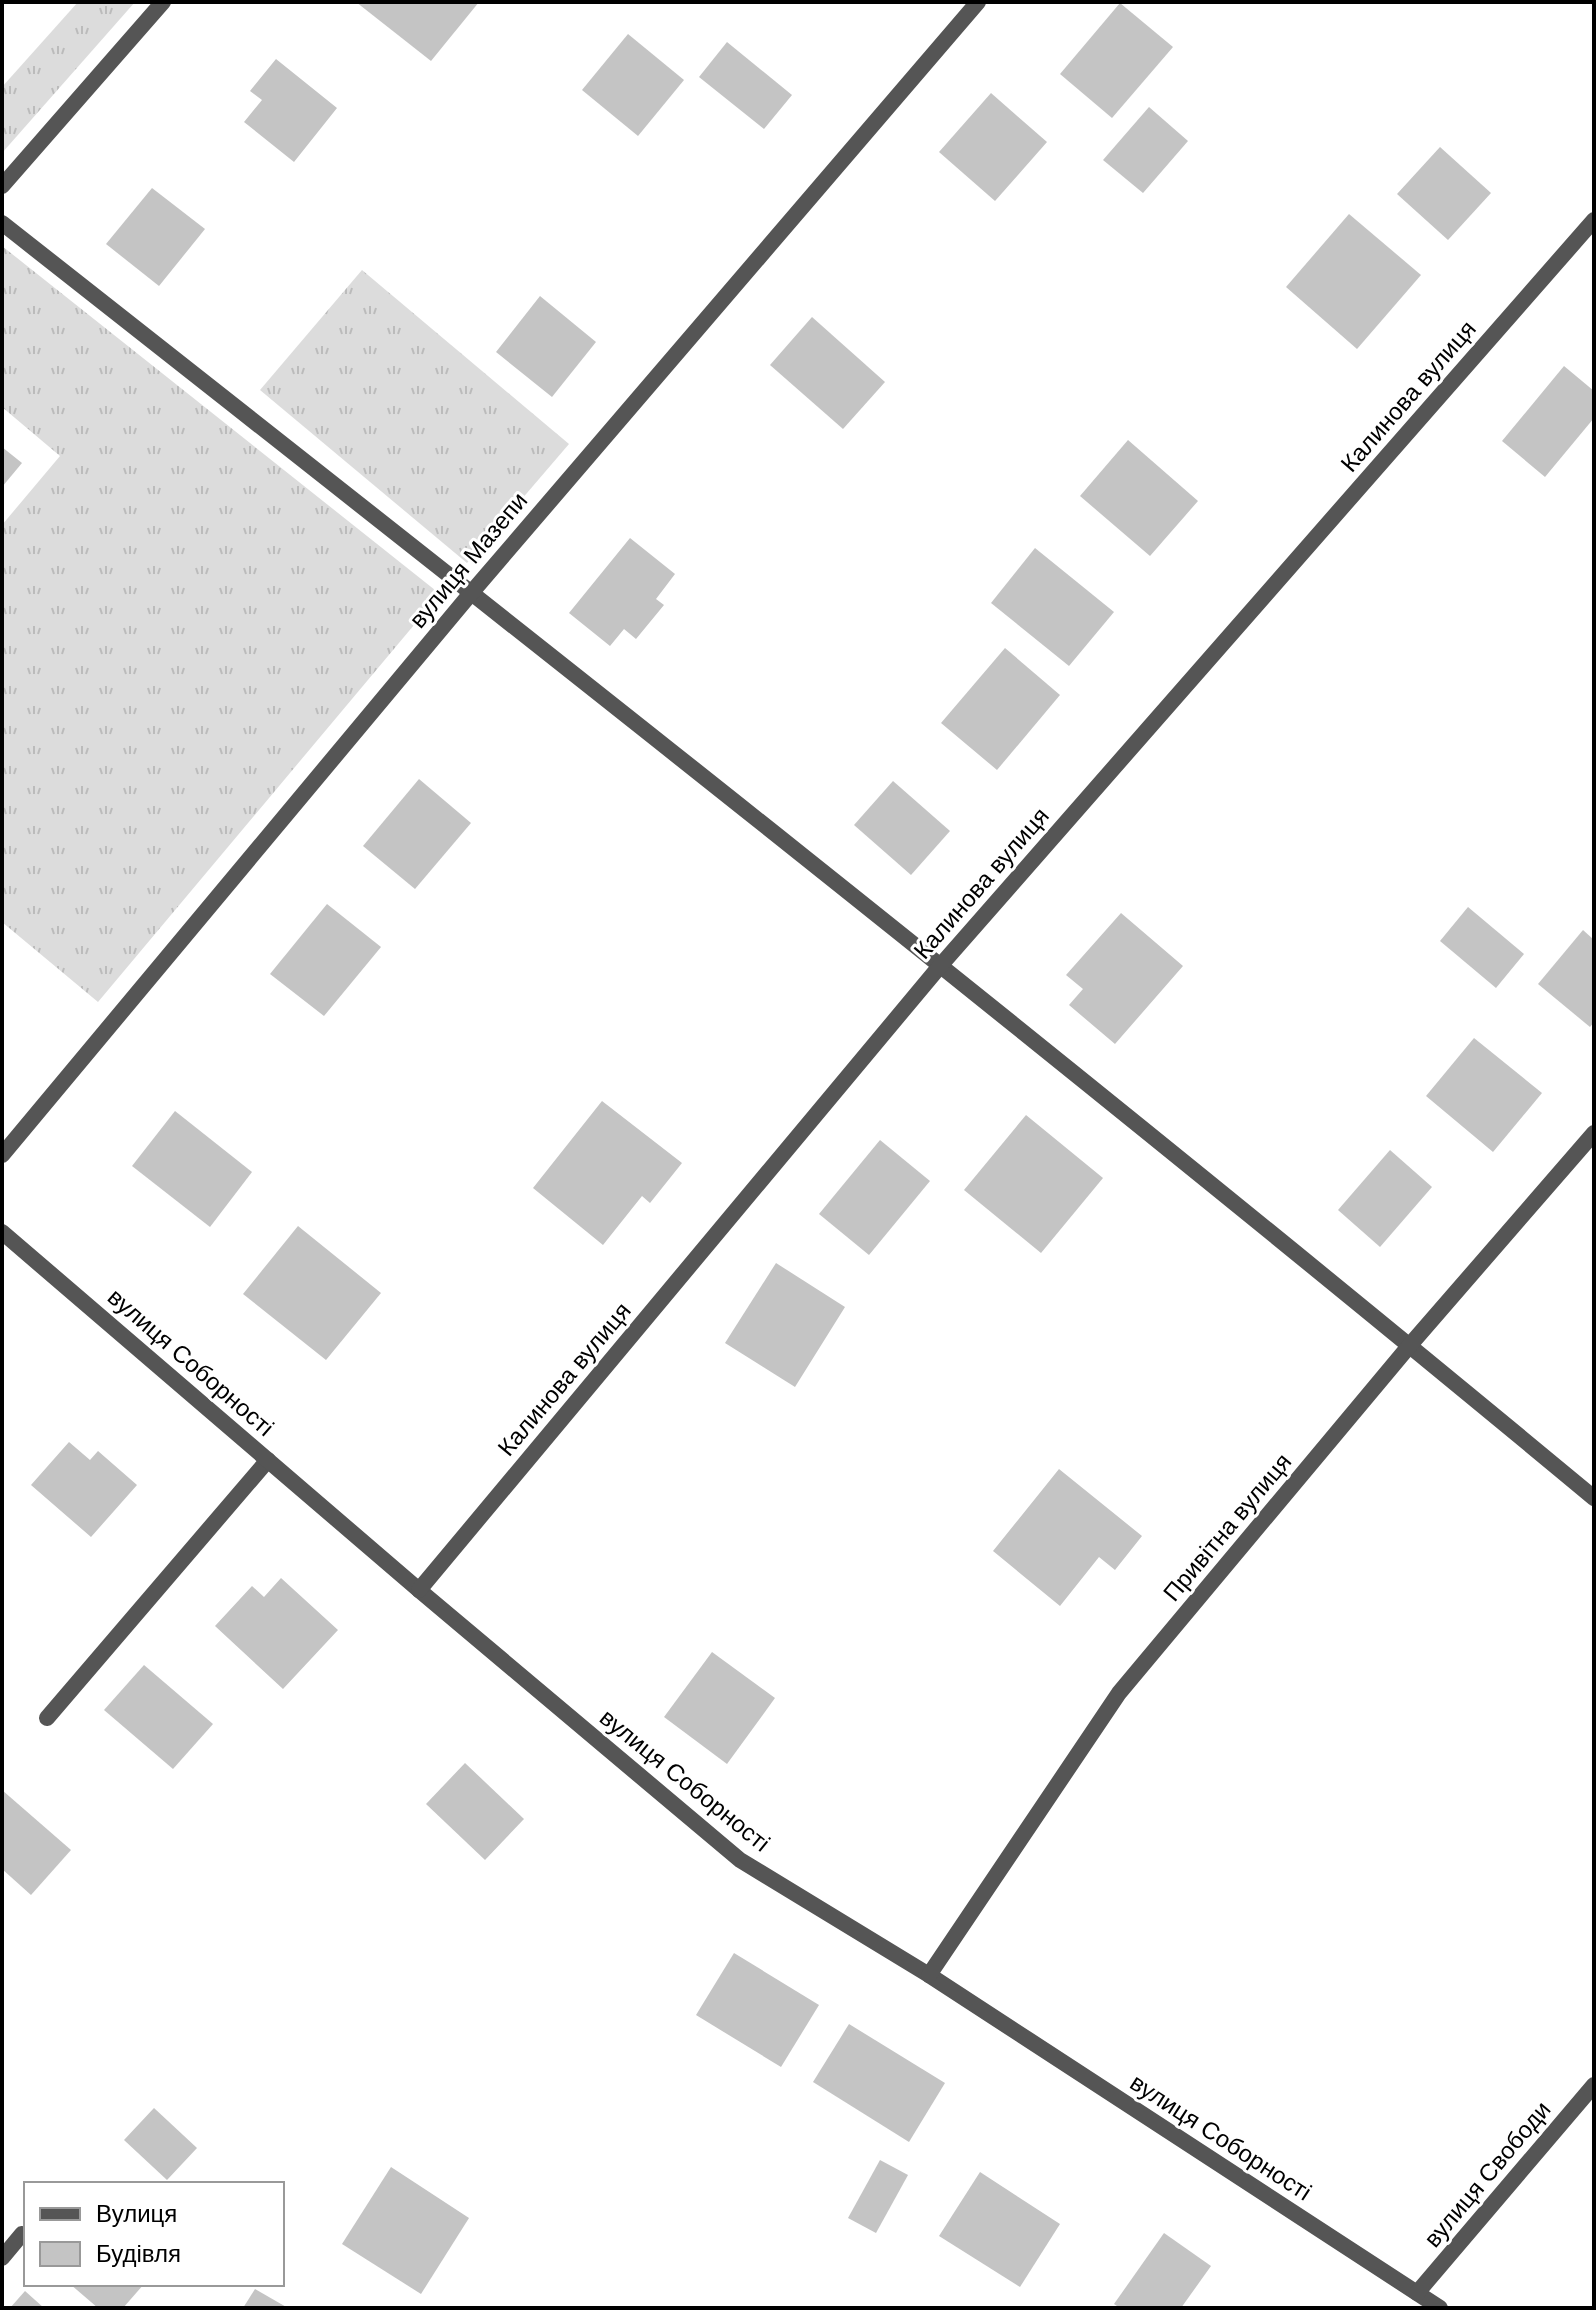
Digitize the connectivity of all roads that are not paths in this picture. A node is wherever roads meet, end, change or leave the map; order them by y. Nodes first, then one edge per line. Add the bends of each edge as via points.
1 (163, 2) edge
2 (978, 2) edge
3 (2, 186) edge
4 (1594, 220) edge
5 (2, 223) edge
6 (472, 592) junction
7 (940, 966) junction
8 (1594, 1133) edge
9 (2, 1155) edge
10 (4, 1237) edge
11 (1410, 1345) junction
12 (268, 1460) junction
13 (1594, 1498) edge
14 (419, 1590) junction
15 (47, 1718) dead end
16 (929, 1975) junction
17 (1594, 2085) edge
18 (22, 2234) dead end
19 (2, 2258) edge
20 (1417, 2293) junction
21 (1440, 2308) edge

1 - 3 street
2 - 6 street, вулиця Мазепи
4 - 7 street, Калинова вулиця
5 - 6 street
6 - 7 street
6 - 9 street, вулиця Мазепи
7 - 11 street
7 - 14 street, Калинова вулиця
8 - 11 street, Привітна вулиця
10 - 12 street, вулиця Соборності
11 - 13 street
11 - 16 street, Привітна вулиця via 1119,1693
12 - 14 street, вулиця Соборності
12 - 15 street
14 - 16 street, вулиця Соборності via 740,1860
16 - 20 street, вулиця Соборності
17 - 20 street, вулиця Свободи
18 - 19 street
20 - 21 street, вулиця Соборності

